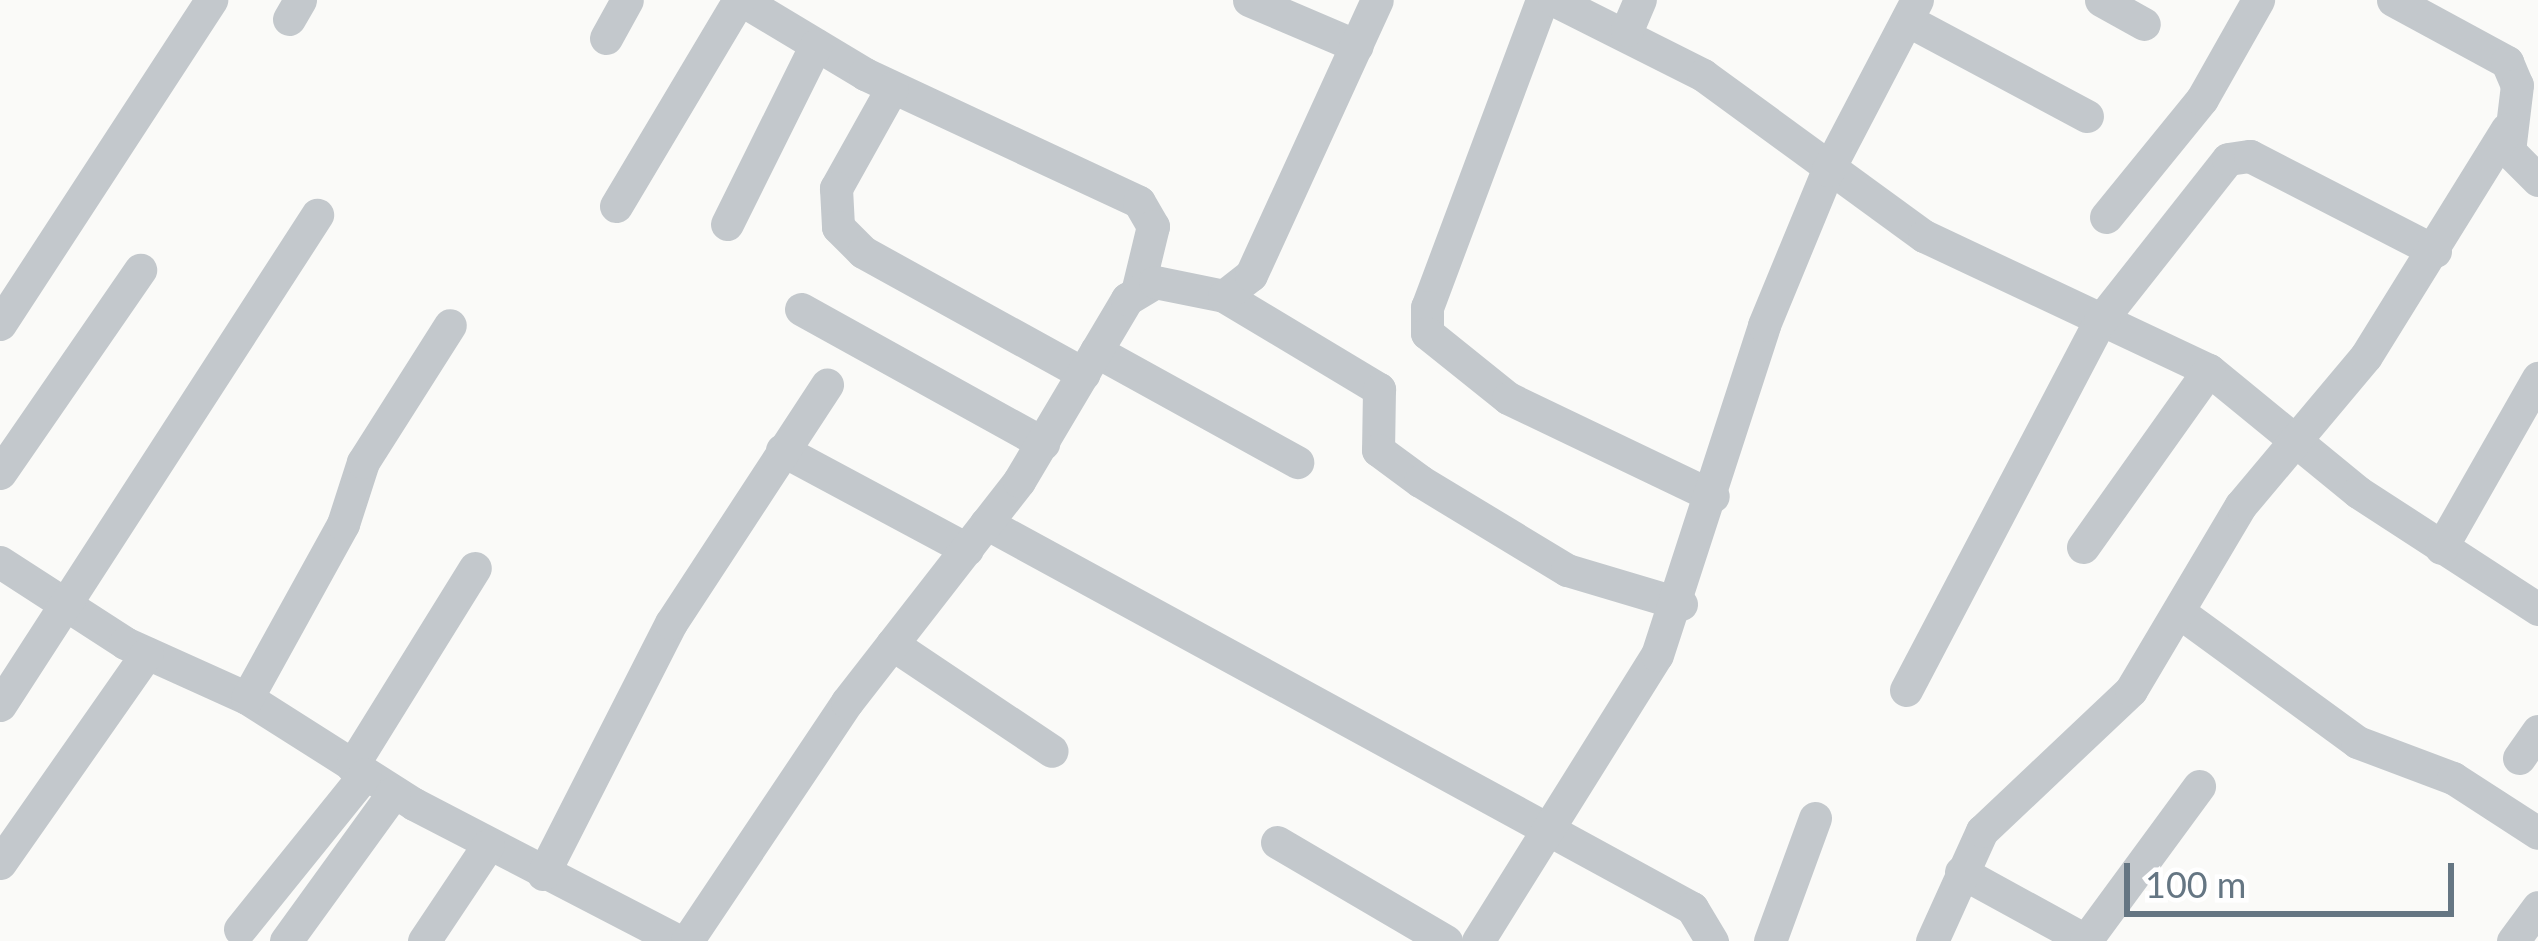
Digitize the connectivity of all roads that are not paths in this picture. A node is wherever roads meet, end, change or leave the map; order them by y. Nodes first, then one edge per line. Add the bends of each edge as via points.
1 (211, 0) edge
2 (628, 0) edge
3 (740, 0) edge
4 (1250, 0) edge
5 (1377, 0) edge
6 (1542, 0) edge
7 (1554, 0) edge
8 (2101, 0) edge
9 (2258, 0) edge
10 (2393, 0) edge
11 (1912, 10) edge
12 (1634, 15) edge
13 (2144, 24) dead end
14 (606, 38) dead end
15 (816, 45) junction
16 (1357, 46) junction
17 (2538, 68) edge
18 (892, 88) junction
19 (2087, 116) dead end
20 (2509, 122) junction
21 (1828, 170) junction
22 (2538, 180) edge
23 (616, 206) dead end
24 (317, 214) dead end
25 (2106, 217) dead end
26 (727, 224) dead end
27 (2435, 251) junction
28 (140, 269) dead end
29 (1138, 288) junction
30 (1224, 296) junction
31 (801, 309) dead end
32 (2100, 321) junction
33 (0, 324) edge
34 (450, 325) dead end
35 (1090, 362) junction
36 (2209, 370) junction
37 (2538, 378) edge
38 (827, 385) dead end
39 (2292, 439) junction
40 (1043, 443) junction
41 (782, 450) junction
42 (1297, 462) dead end
43 (0, 473) edge
44 (1712, 496) junction
45 (977, 536) junction
46 (2083, 547) dead end
47 (2441, 548) junction
48 (0, 562) edge
49 (475, 568) dead end
50 (1681, 604) junction
51 (68, 609) junction
52 (2538, 609) edge
53 (2179, 612) junction
54 (892, 644) junction
55 (148, 653) junction
56 (1906, 690) dead end
57 (247, 698) junction
58 (0, 705) edge
59 (1052, 751) dead end
60 (358, 770) junction
61 (2199, 786) dead end
62 (394, 792) junction
63 (1815, 818) dead end
64 (1551, 831) junction
65 (2538, 833) edge
66 (1277, 842) dead end
67 (488, 844) junction
68 (0, 863) edge
69 (1961, 872) junction
70 (543, 874) junction
71 (2538, 907) edge
72 (240, 929) dead end
73 (286, 941) edge
74 (424, 941) edge
75 (678, 941) edge
76 (687, 941) edge
77 (1446, 941) edge
78 (1478, 941) edge
79 (1712, 941) edge
80 (1770, 941) edge
81 (1932, 941) edge
82 (2087, 941) edge
83 (2513, 941) edge

1 - 33 street
2 - 14 street
3 - 15 street
3 - 23 street
4 - 16 street
5 - 16 street
6 - 44 street via 1427,307 1427,333 1494,390
7 - 12 street
8 - 13 street
9 - 25 street via 2202,99
10 - 20 street via 2507,62
11 - 19 street
11 - 21 street
12 - 21 street
15 - 18 street
15 - 26 street
16 - 30 street via 1264,251
17 - 20 street
18 - 29 street via 1139,202 1153,226
18 - 35 street via 836,188 838,227 863,252
20 - 22 street via 2512,160
20 - 27 street
21 - 32 street via 1962,257
21 - 44 street via 1745,376
24 - 51 street
27 - 32 street via 2238,155
27 - 39 street via 2366,356
28 - 43 street
29 - 30 street
29 - 35 street
30 - 50 street via 1378,389 1378,450 1420,481 1567,570
31 - 40 street
32 - 36 street
32 - 56 street
34 - 57 street via 363,462 337,538
35 - 40 street
35 - 42 street
36 - 39 street
36 - 46 street
37 - 47 street
38 - 41 street
39 - 47 street
39 - 53 street
40 - 45 street
41 - 45 street
41 - 70 street via 671,623
44 - 50 street
45 - 54 street
45 - 64 street
47 - 52 street
48 - 51 street
49 - 60 street
50 - 64 street
51 - 55 street
51 - 58 street
53 - 65 street via 2357,742 2453,778
53 - 69 street via 2114,712 2007,800
54 - 59 street
54 - 76 street
55 - 57 street
55 - 68 street
57 - 60 street
60 - 62 street
60 - 72 street
61 - 82 street
62 - 67 street
62 - 73 street
63 - 80 street
64 - 78 street
64 - 79 street via 1691,908
66 - 77 street
67 - 70 street
67 - 74 street
69 - 81 street
69 - 82 street
70 - 75 street
71 - 83 street

